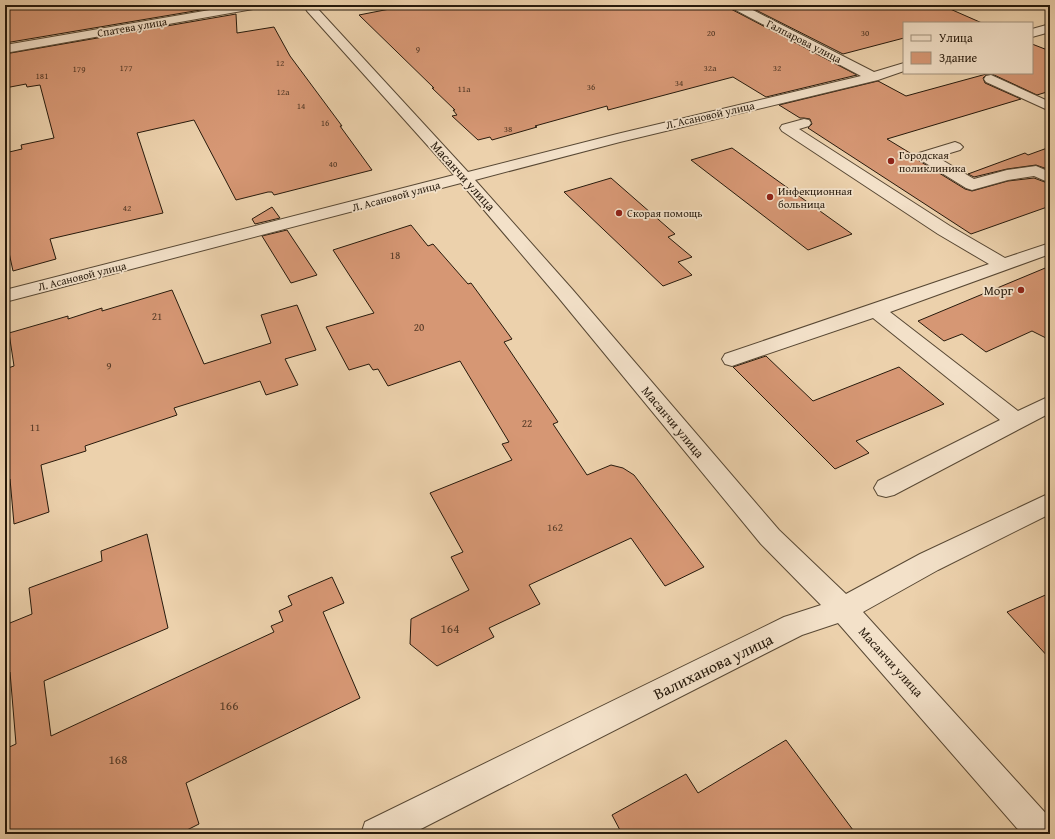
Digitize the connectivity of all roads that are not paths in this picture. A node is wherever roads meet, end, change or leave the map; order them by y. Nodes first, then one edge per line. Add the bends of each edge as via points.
1 (259, 5) edge
2 (310, 5) edge
3 (734, 5) edge
4 (1050, 28) edge
5 (1033, 33) edge
6 (5, 49) edge
7 (903, 67) edge
8 (873, 76) junction
9 (992, 79) dead end
10 (1050, 107) edge
11 (804, 123) dead end
12 (955, 147) dead end
13 (465, 178) junction
14 (1050, 178) edge
15 (1050, 248) edge
16 (1004, 265) junction
17 (5, 296) edge
18 (876, 310) junction
19 (732, 359) dead end
20 (1050, 404) edge
21 (1016, 421) junction
22 (886, 488) dead end
23 (1050, 503) edge
24 (843, 609) junction
25 (377, 834) edge
26 (1044, 834) edge

1 - 6 street, Спатева улица
2 - 13 street, Масанчи улица
3 - 8 street, Галпарова улица
4 - 5 street
7 - 8 street, Л. Асановой улица
8 - 13 street, Л. Асановой улица
9 - 10 street
11 - 16 street via 787,128 944,230
12 - 14 street via 924,156 972,185 1008,175 1036,171
13 - 17 street, Л. Асановой улица
13 - 24 street, Масанчи улица via 565,292 770,537
15 - 16 street
16 - 18 street
18 - 19 street
18 - 21 street
20 - 21 street
21 - 22 street
23 - 24 street, Валиханова улица via 929,562
24 - 25 street, Валиханова улица via 794,626
24 - 26 street, Масанчи улица

